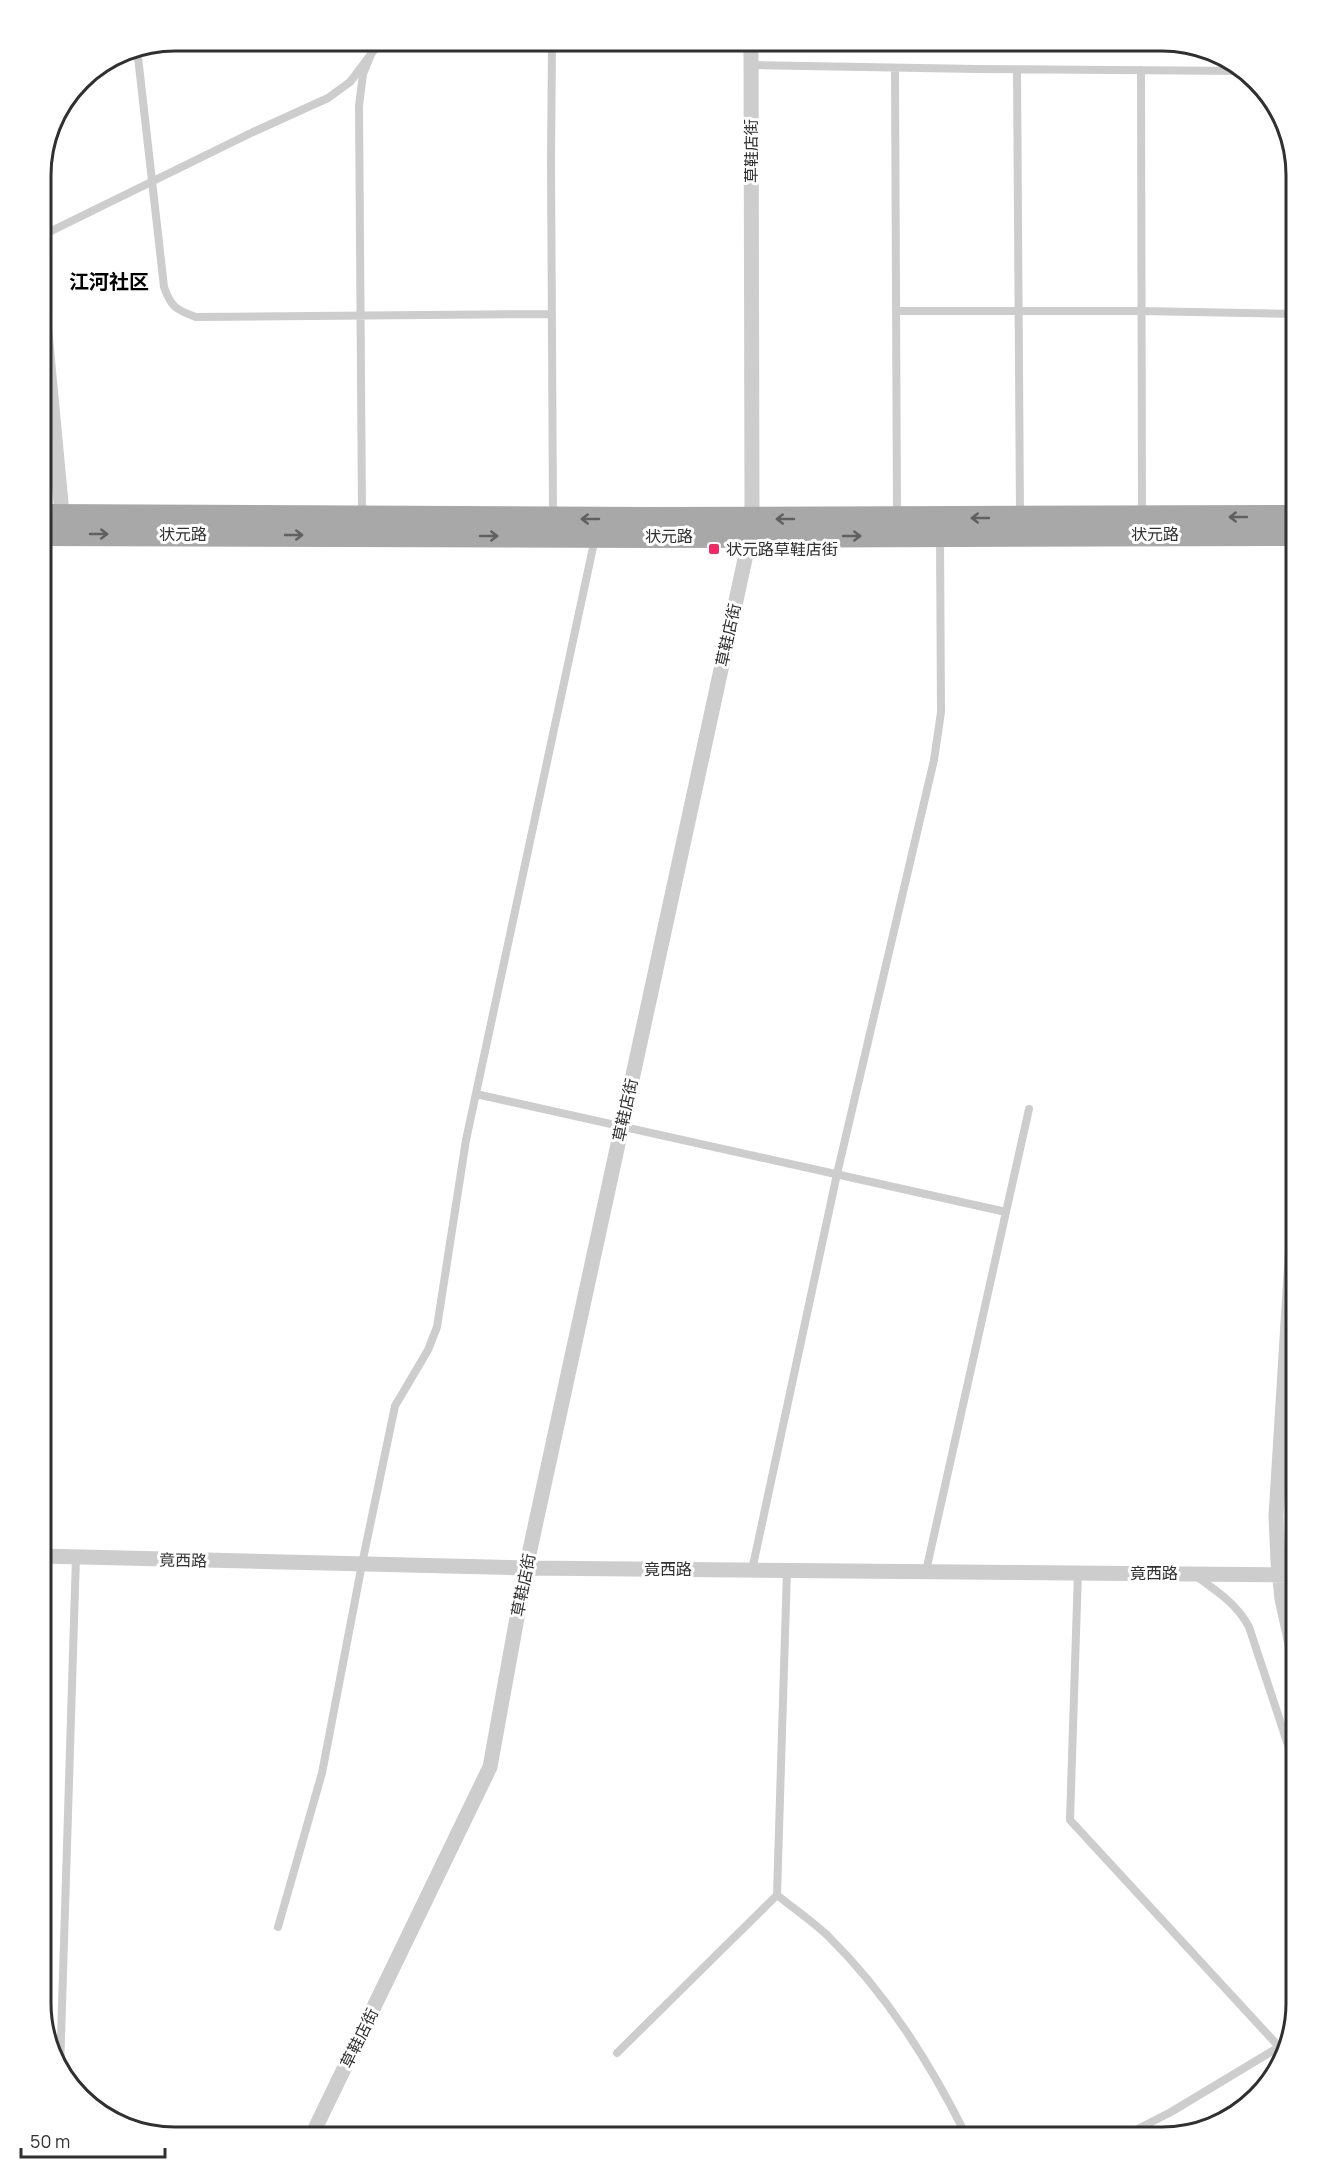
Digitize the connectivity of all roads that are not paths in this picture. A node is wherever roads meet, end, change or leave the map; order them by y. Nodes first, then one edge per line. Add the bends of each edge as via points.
1 (552, 51) edge
2 (751, 51) edge
3 (372, 52) joint
4 (139, 57) edge
5 (751, 65) junction
6 (895, 68) junction
7 (1017, 70) junction
8 (1141, 70) junction
9 (1229, 71) edge
10 (152, 182) junction
11 (51, 231) edge
12 (896, 311) junction
13 (1018, 311) junction
14 (1142, 311) junction
15 (552, 314) junction
16 (1286, 314) edge
17 (360, 315) junction
18 (51, 504) edge
19 (1142, 517) junction
20 (1286, 517) edge
21 (362, 518) junction
22 (897, 518) junction
23 (1020, 518) junction
24 (554, 519) junction
25 (52, 525) edge
26 (751, 527) junction
27 (1286, 534) edge
28 (940, 535) junction
29 (596, 536) junction
30 (476, 1094) junction
31 (1029, 1109) dead end
32 (622, 1126) junction
33 (837, 1174) junction
34 (1006, 1212) junction
35 (1286, 1355) edge
36 (51, 1556) edge
37 (76, 1557) junction
38 (362, 1564) junction
39 (526, 1568) junction
40 (752, 1570) junction
41 (787, 1570) junction
42 (926, 1571) junction
43 (1078, 1572) junction
44 (1193, 1573) junction
45 (1279, 1575) junction
46 (1286, 1575) edge
47 (1286, 1617) edge
48 (1286, 1739) edge
49 (777, 1895) junction
50 (278, 1927) dead end
51 (1278, 2046) edge
52 (61, 2050) edge
53 (1275, 2052) edge
54 (617, 2053) dead end
55 (316, 2127) edge
56 (962, 2127) edge
57 (1143, 2127) edge

1 - 15 lane
2 - 5 street, 草鞋店街
3 - 10 lane via 350,82 328,98
3 - 17 lane via 363,75 359,106
4 - 10 lane
5 - 6 lane
5 - 26 street, 草鞋店街
6 - 7 lane
6 - 12 lane
7 - 8 lane
7 - 13 lane
8 - 9 lane
8 - 14 lane
10 - 11 lane
10 - 17 lane via 164,287 169,301 179,311 196,317
12 - 13 lane
12 - 22 lane
13 - 14 lane
13 - 23 lane
14 - 16 lane
14 - 19 lane
15 - 17 lane
15 - 24 lane
17 - 21 lane
18 - 25 street
20 -> 19 main road, 状元路
19 - 23 main road, 状元路
21 - 24 main road, 状元路
21 - 25 main road, 状元路
23 -> 22 main road, 状元路
22 -> 26 main road, 状元路
26 -> 24 main road, 状元路
25 -> 29 main road, 状元路
26 -> 28 main road, 状元路
26 - 29 main road, 状元路
26 - 32 street, 草鞋店街
27 - 28 main road, 状元路
28 - 33 lane via 941,712 934,760
29 - 30 lane
30 - 32 lane
30 - 38 lane via 437,1327 395,1406
31 - 34 lane
32 - 33 lane
32 - 39 street, 草鞋店街
33 - 34 lane
33 - 40 lane
34 - 42 lane
35 - 45 street via 1276,1516
36 - 37 street, 竟西路
37 - 38 street, 竟西路
37 - 52 lane
38 - 39 street, 竟西路
38 - 50 lane via 322,1773
39 - 40 street, 竟西路
39 - 55 street, 草鞋店街 via 490,1767
40 - 41 street, 竟西路
41 - 42 street, 竟西路
41 - 49 lane
42 - 43 street, 竟西路
43 - 44 street, 竟西路
43 - 51 lane via 1070,1821
44 - 45 street, 竟西路
44 - 48 lane via 1241,1612
45 - 46 street, 竟西路
45 - 47 street
49 - 54 lane
49 - 56 lane via 826,1934 873,1985 918,2047
53 - 57 lane

